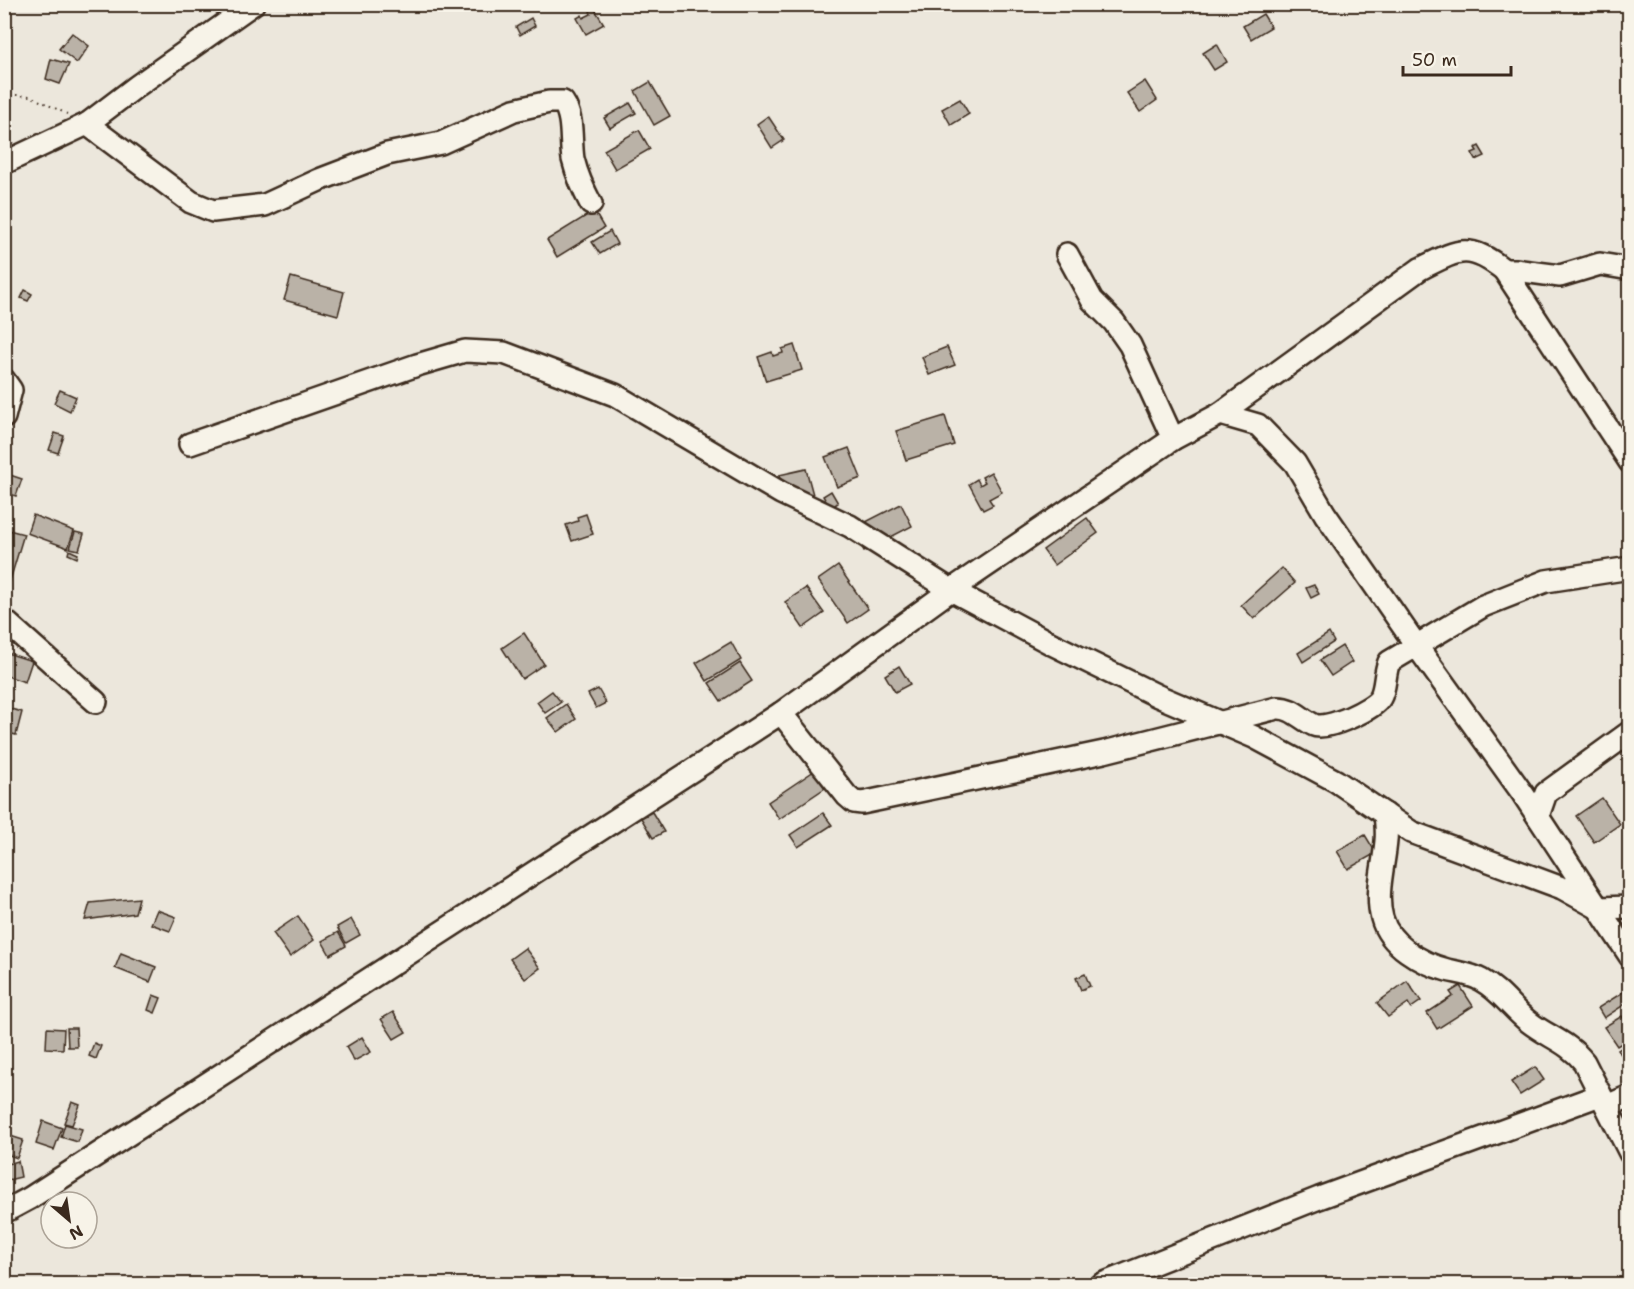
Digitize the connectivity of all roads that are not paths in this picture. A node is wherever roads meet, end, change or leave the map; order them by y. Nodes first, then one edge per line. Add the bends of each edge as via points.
1 (253, 4) edge
2 (87, 124) junction
3 (4, 163) edge
4 (591, 204) dead end
5 (1067, 254) dead end
6 (1629, 269) edge
7 (1504, 270) junction
8 (4, 380) edge
9 (1221, 414) junction
10 (4, 417) edge
11 (1173, 439) junction
12 (190, 444) dead end
13 (1629, 462) edge
14 (1629, 568) edge
15 (951, 590) junction
16 (4, 620) edge
17 (1416, 645) junction
18 (96, 702) dead end
19 (780, 713) junction
20 (1222, 724) junction
21 (1629, 732) edge
22 (1546, 793) junction
23 (1523, 794) junction
24 (1385, 814) junction
25 (1538, 816) junction
26 (1629, 907) edge
27 (1598, 908) junction
28 (1629, 956) edge
29 (1629, 1096) edge
30 (1604, 1101) junction
31 (1629, 1153) edge
32 (4, 1212) edge
33 (1102, 1284) edge

1 - 2 street
2 - 3 street
2 - 4 street via 191,202 213,211 265,205 387,154 441,143 514,110 563,102 568,110 573,158 581,187
5 - 11 street via 1092,300 1130,345
6 - 7 street via 1600,264 1560,276
7 - 9 street via 1486,256 1469,251 1452,252 1420,268
7 - 13 street
8 - 10 street via 11,390
9 - 11 street
9 - 17 street via 1258,424 1294,463
11 - 15 street
12 - 15 street via 465,351 504,354 615,395 781,493 850,526
14 - 17 street via 1546,581 1483,606
15 - 19 street
15 - 20 street via 1158,696
16 - 18 street
17 - 20 street via 1389,662 1382,696 1373,706 1331,725 1316,727 1284,708
17 - 23 street
19 - 20 street via 847,796 862,803
19 - 32 street
20 - 24 street via 1336,781
21 - 22 street
22 - 23 street
22 - 25 street
23 - 25 street
24 - 27 street via 1411,832 1562,888
24 - 30 street via 1387,838 1379,895 1381,918 1389,935 1419,958 1464,973 1498,991 1530,1022 1576,1052
25 - 27 street
26 - 27 street
27 - 28 street
29 - 30 street
30 - 31 street
30 - 33 street via 1508,1127

